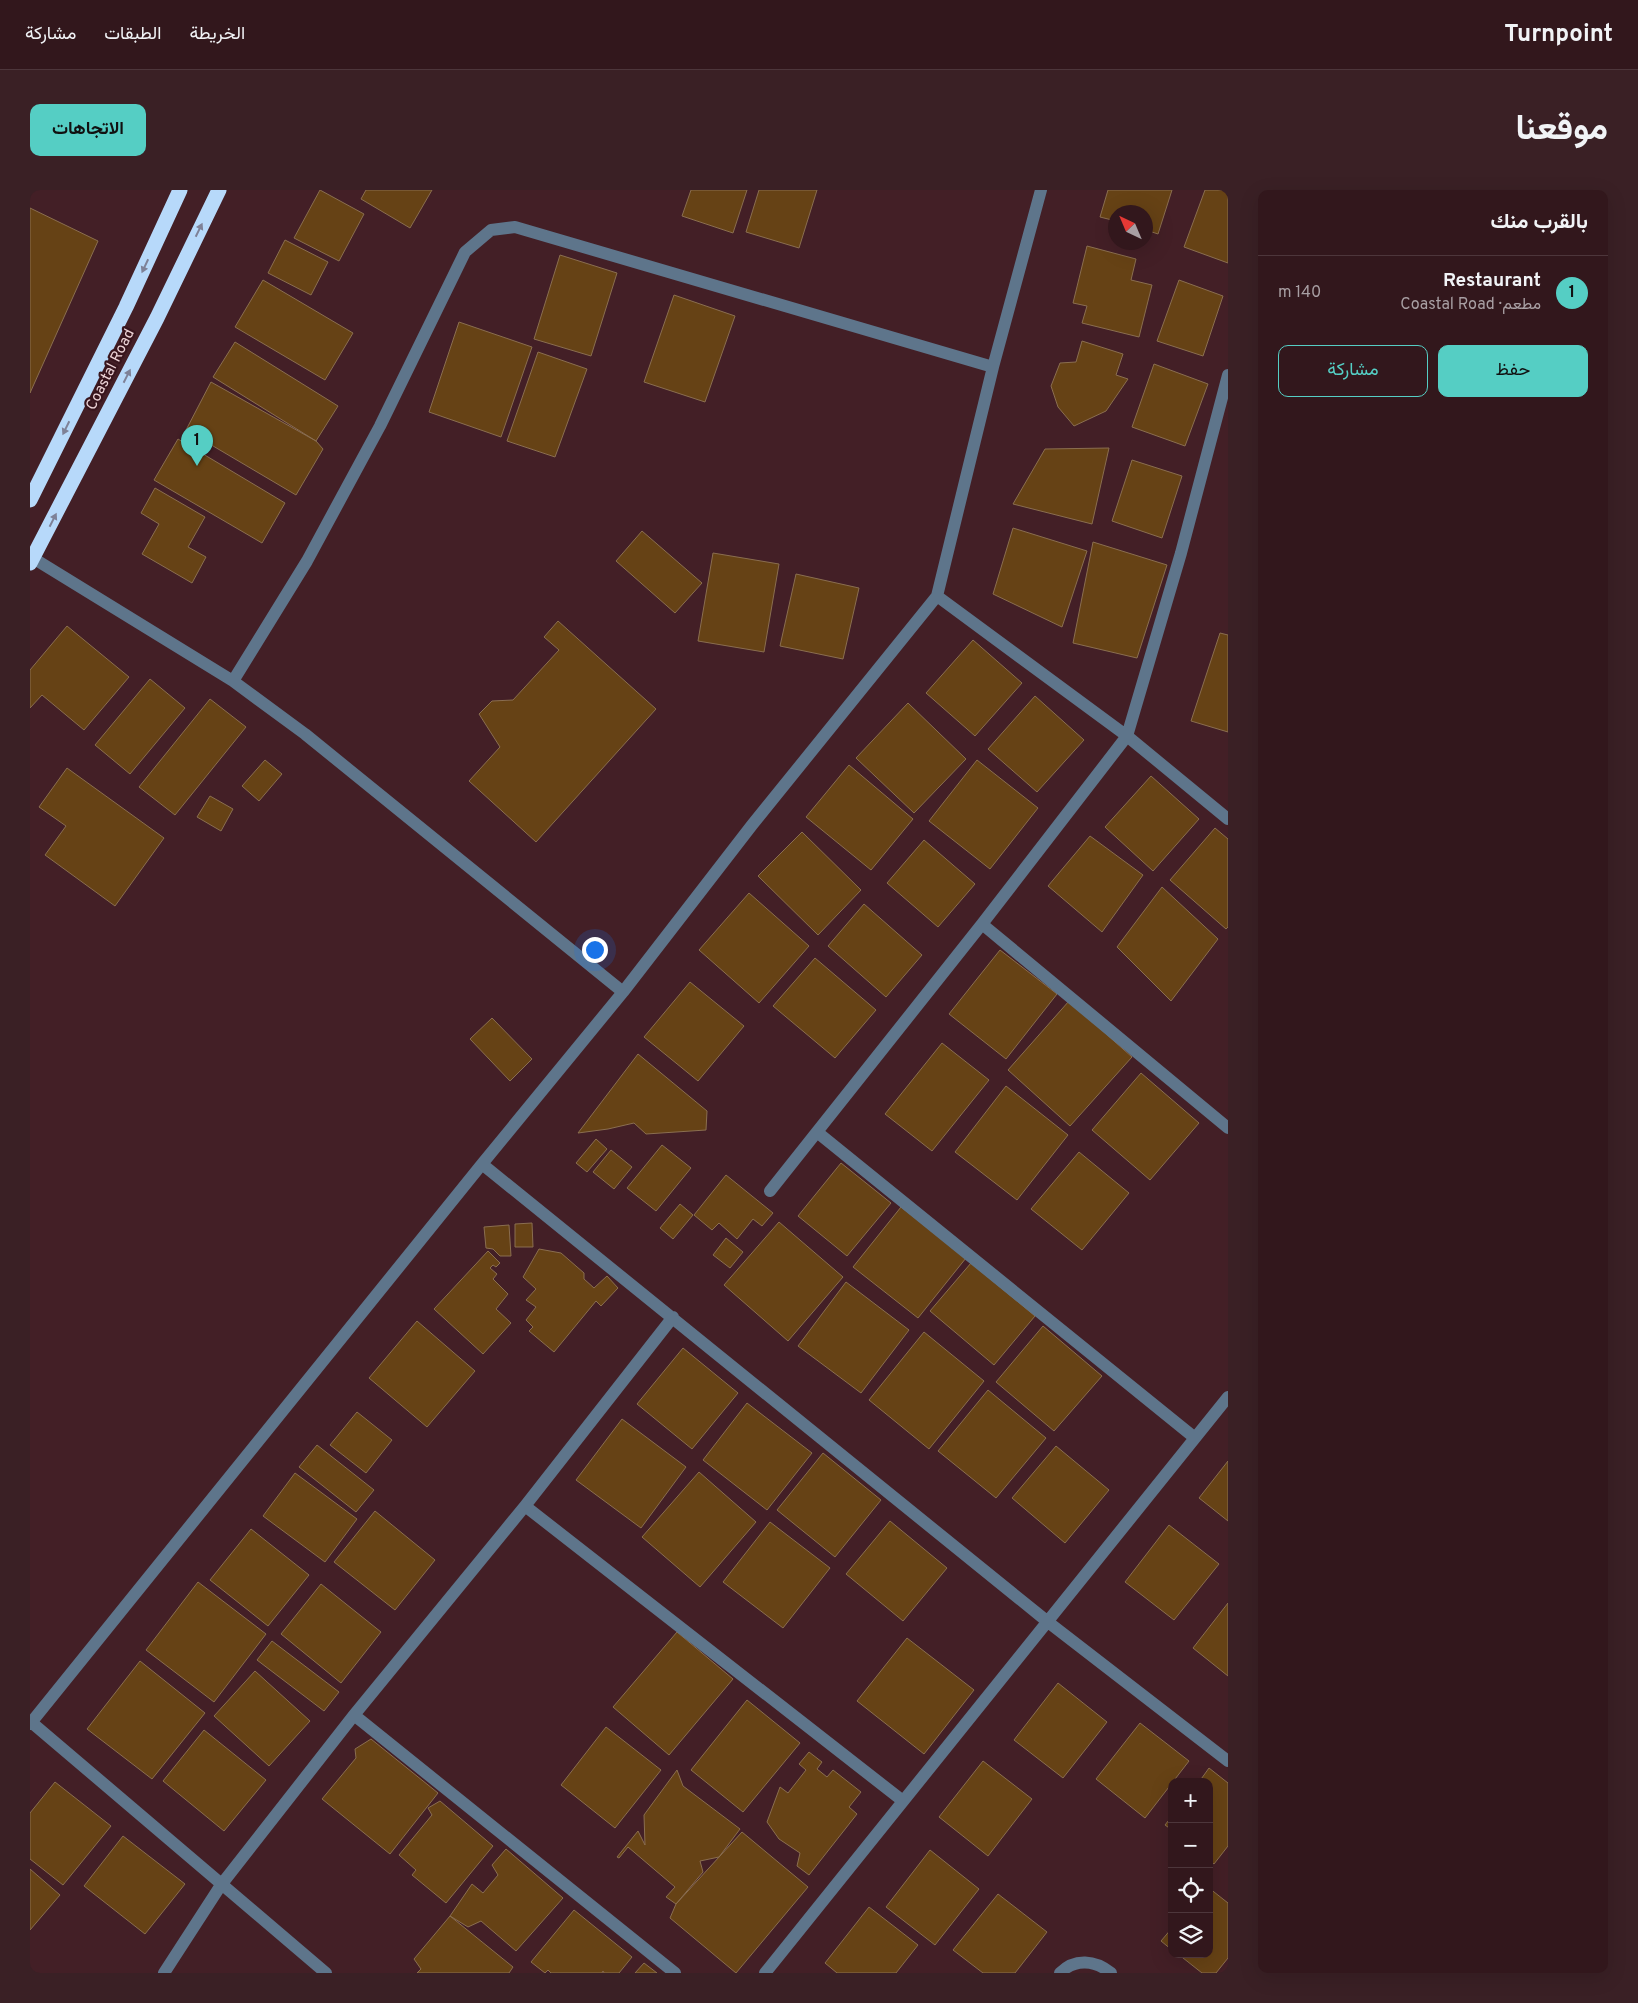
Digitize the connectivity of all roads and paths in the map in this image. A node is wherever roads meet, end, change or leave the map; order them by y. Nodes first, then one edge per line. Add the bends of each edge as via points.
1 (180, 190) edge
2 (218, 190) edge
3 (1041, 190) edge
4 (993, 368) junction
5 (1228, 375) edge
6 (30, 500) edge
7 (32, 561) edge
8 (937, 596) junction
9 (233, 681) junction
10 (1127, 736) junction
11 (1228, 819) edge
12 (982, 924) junction
13 (623, 992) junction
14 (1228, 1128) edge
15 (817, 1132) junction
16 (482, 1164) junction
17 (770, 1191) dead end
18 (673, 1317) junction
19 (1228, 1397) edge
20 (1195, 1438) junction
21 (525, 1506) junction
22 (1048, 1622) junction
23 (354, 1715) junction
24 (31, 1722) edge
25 (1228, 1761) edge
26 (904, 1801) junction
27 (221, 1885) junction
28 (164, 1973) edge
29 (326, 1973) edge
30 (675, 1973) edge
31 (765, 1973) edge
32 (1060, 1973) edge
33 (1111, 1973) edge

1 -> 6 highway, Coastal Road
7 -> 2 highway, Coastal Road via 157,318
3 - 4 street
4 - 8 street
4 - 9 street via 515,227 491,230 465,252 380,426 306,561
5 - 10 street via 1181,553
7 - 9 street
8 - 10 street
8 - 13 street via 752,825
9 - 13 street via 313,740
10 - 11 street
10 - 12 street
12 - 14 street
12 - 15 street
13 - 16 street
15 - 17 street
15 - 20 street
16 - 18 street
16 - 24 street
18 - 21 street
18 - 22 street
19 - 20 street
20 - 22 street
21 - 23 street
21 - 26 street
22 - 25 street
22 - 26 street
23 - 27 street
23 - 30 street
24 - 27 street
26 - 31 street
27 - 28 street
27 - 29 street
32 - 33 street via 1071,1965 1092,1962

